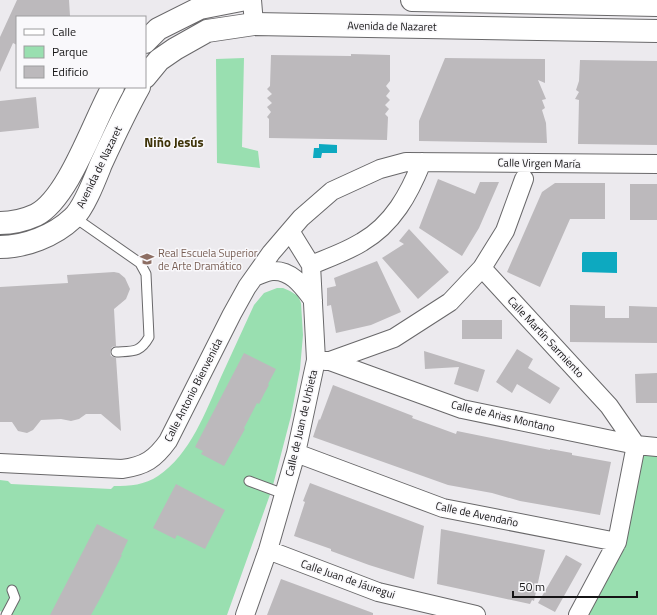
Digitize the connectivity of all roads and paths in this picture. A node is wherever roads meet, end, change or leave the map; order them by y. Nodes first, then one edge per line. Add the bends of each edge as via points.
1 (241, 0) edge
2 (252, 0) edge
3 (412, 0) edge
4 (657, 5) edge
5 (254, 24) junction
6 (657, 31) edge
7 (146, 41) edge
8 (146, 76) edge
9 (112, 88) edge
10 (138, 88) edge
11 (422, 162) junction
12 (657, 164) edge
13 (524, 180) dead end
14 (74, 218) junction
15 (0, 223) edge
16 (290, 231) junction
17 (0, 247) edge
18 (311, 265) junction
19 (482, 268) junction
20 (254, 277) junction
21 (313, 300) junction
22 (116, 352) dead end
23 (323, 360) junction
24 (609, 406) junction
25 (595, 436) junction
26 (636, 445) junction
27 (657, 446) edge
28 (296, 453) junction
29 (0, 463) edge
30 (249, 481) dead end
31 (284, 494) junction
32 (617, 542) junction
33 (268, 550) junction
34 (12, 590) dead end
35 (6, 615) edge
36 (245, 615) edge
37 (476, 615) edge
38 (578, 615) edge

1 - 7 main road via 200,8 158,29
2 - 5 street
3 - 4 main road
5 - 6 main road, Avenida de Nazaret
5 - 8 main road, Avenida de Nazaret via 207,31 175,48 159,60
9 - 15 main road, Avenida de Nazaret via 69,179 48,206 21,220
10 - 14 main road, Avenida de Nazaret
11 - 12 street, Calle Virgen María
11 - 16 street, Calle Virgen María via 406,162 380,169 332,191 314,205
11 - 18 street via 398,210 378,231 356,245
13 - 19 street via 504,231
14 - 17 main road, Avenida de Nazaret via 52,233 31,242
14 - 22 lane via 140,263 146,274 149,337 144,346 136,350
16 - 18 street, Calle de Juan de Urbieta
16 - 20 street, Calle Antonio Bienvenida
18 - 21 street, Calle de Juan de Urbieta
19 - 23 street via 450,302 394,338
19 - 24 street, Calle Martín Sarmiento
20 - 21 street via 272,271 285,273 299,282
20 - 29 street, Calle Antonio Bienvenida via 232,314 168,441 149,461 134,468 122,469
21 - 23 street, Calle de Juan de Urbieta
23 - 25 street, Calle de Arias Montano via 462,409
23 - 28 street, Calle de Juan de Urbieta
24 - 25 street via 608,424
24 - 26 street, Calle Martín Sarmiento
25 - 26 street, Calle de Arias Montano
26 - 27 street, Calle de Arias Montano
26 - 32 street
28 - 31 street, Calle de Juan de Urbieta
28 - 32 street, Calle de Avendaño via 443,508
30 - 31 lane
31 - 33 street, Calle de Juan de Urbieta
32 - 38 street
33 - 36 street, Calle de Juan de Urbieta
33 - 37 street, Calle Juan de Jáuregui via 378,592
34 - 35 lane via 15,598

